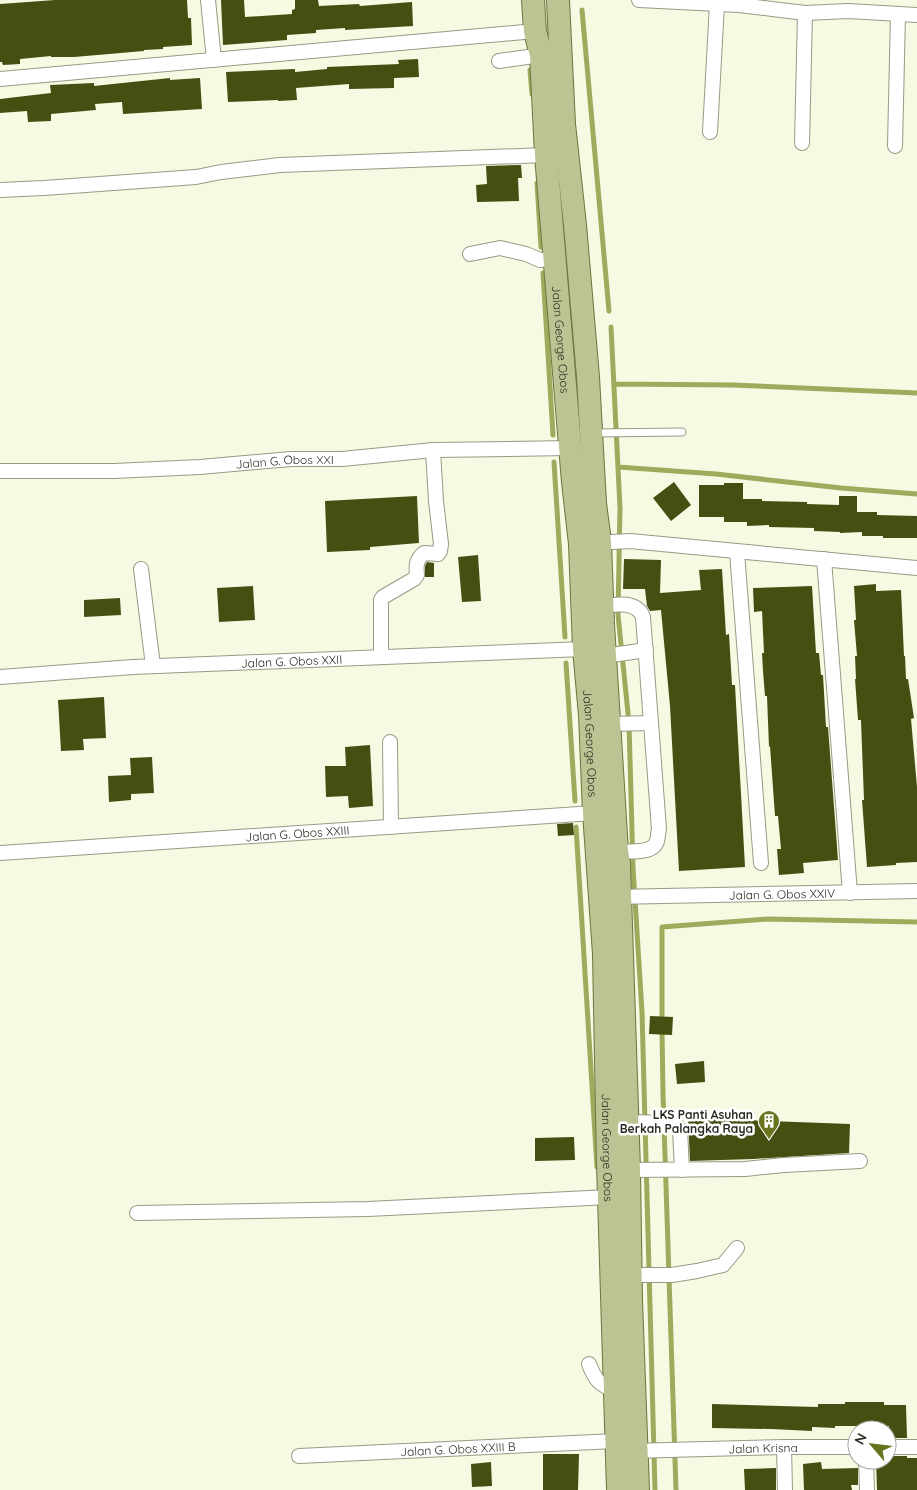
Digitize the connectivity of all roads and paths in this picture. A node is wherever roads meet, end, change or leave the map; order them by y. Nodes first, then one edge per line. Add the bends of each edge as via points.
1 (208, 0) edge
2 (533, 0) edge
3 (558, 0) edge
4 (639, 0) edge
5 (739, 3) edge
6 (717, 4) junction
7 (848, 6) edge
8 (805, 13) junction
9 (898, 14) junction
10 (917, 15) edge
11 (535, 31) junction
12 (541, 55) junction
13 (214, 60) junction
14 (499, 61) dead end
15 (0, 79) edge
16 (710, 132) dead end
17 (802, 143) dead end
18 (895, 146) dead end
19 (546, 155) junction
20 (0, 190) edge
21 (470, 254) dead end
22 (555, 259) junction
23 (682, 432) dead end
24 (602, 433) junction
25 (570, 448) junction
26 (433, 450) junction
27 (0, 471) edge
28 (596, 542) junction
29 (737, 552) junction
30 (824, 559) junction
31 (917, 568) edge
32 (141, 569) dead end
33 (613, 605) junction
34 (584, 649) junction
35 (646, 650) junction
36 (618, 654) junction
37 (380, 657) junction
38 (153, 666) junction
39 (0, 678) edge
40 (651, 723) junction
41 (622, 724) junction
42 (390, 742) dead end
43 (594, 812) junction
44 (391, 826) junction
45 (628, 851) junction
46 (0, 853) edge
47 (761, 863) dead end
48 (917, 891) edge
49 (850, 893) junction
50 (616, 897) junction
51 (640, 1122) junction
52 (860, 1161) dead end
53 (641, 1169) junction
54 (682, 1170) junction
55 (609, 1197) junction
56 (137, 1213) dead end
57 (737, 1248) dead end
58 (643, 1275) junction
59 (589, 1364) dead end
60 (615, 1391) junction
61 (784, 1447) junction
62 (847, 1447) edge
63 (897, 1447) edge
64 (917, 1447) edge
65 (628, 1448) junction
66 (299, 1456) dead end
67 (866, 1470) edge
68 (618, 1490) edge
69 (638, 1490) edge
70 (785, 1490) edge
71 (867, 1490) edge

1 - 13 street
2 - 11 main road, Jalan George Obos
3 - 24 main road, Jalan George Obos via 564,124
4 - 6 street
5 - 6 street
5 - 8 street
6 - 16 street
7 - 8 street
7 - 9 street
8 - 17 street
9 - 10 street
9 - 18 street
11 - 12 main road, Jalan George Obos
11 - 13 street
12 - 14 street
12 - 19 main road, Jalan George Obos
13 - 15 street
19 - 20 street via 280,165 196,177
19 - 22 main road, Jalan George Obos
21 - 22 street via 500,248 540,260
22 - 25 main road, Jalan George Obos
23 - 24 lane
24 - 28 main road, Jalan George Obos via 595,503
25 - 26 street, Jalan G. Obos XXI
25 - 28 main road, Jalan George Obos
26 - 27 street, Jalan G. Obos XXI via 200,467
26 - 37 street via 440,551 438,554 424,553 416,564 414,579 381,600
28 - 29 street via 630,541
28 - 33 main road, Jalan George Obos
28 - 34 main road, Jalan George Obos
29 - 30 street
29 - 47 street
30 - 31 street
30 - 49 street
32 - 38 street
33 - 35 street via 634,606 640,612
33 - 36 main road, Jalan George Obos
34 - 37 street, Jalan G. Obos XXII
34 - 43 main road, Jalan George Obos
35 - 36 street
35 - 40 street
36 - 41 main road, Jalan George Obos
37 - 38 street, Jalan G. Obos XXII
38 - 39 street, Jalan G. Obos XXII
40 - 41 street
40 - 45 street via 659,829 657,841 647,850
41 - 45 main road, Jalan George Obos
42 - 44 street
43 - 44 street, Jalan G. Obos XXIII
43 - 50 main road, Jalan George Obos
44 - 46 street, Jalan G. Obos XXIII
45 - 50 main road, Jalan George Obos via 619,864
48 - 49 street, Jalan G. Obos XXIV
49 - 50 street, Jalan G. Obos XXIV
50 - 51 main road, Jalan George Obos
50 - 55 main road, Jalan George Obos via 604,954
51 - 53 main road, Jalan George Obos
51 - 54 street via 677,1126 680,1130
52 - 54 street
53 - 54 street
53 - 58 main road, Jalan George Obos
55 - 56 street via 368,1209
55 - 60 main road, Jalan George Obos
57 - 58 street via 724,1265 672,1275
58 - 65 main road, Jalan George Obos
59 - 60 street via 598,1382
60 - 65 main road, Jalan George Obos
61 - 62 street, Jalan Krisna
61 - 65 street, Jalan Krisna
61 - 70 street
63 - 64 street
65 - 66 street, Jalan G. Obos XXIII B
65 - 68 main road, Jalan George Obos
65 - 69 main road, Jalan George Obos
67 - 71 street

